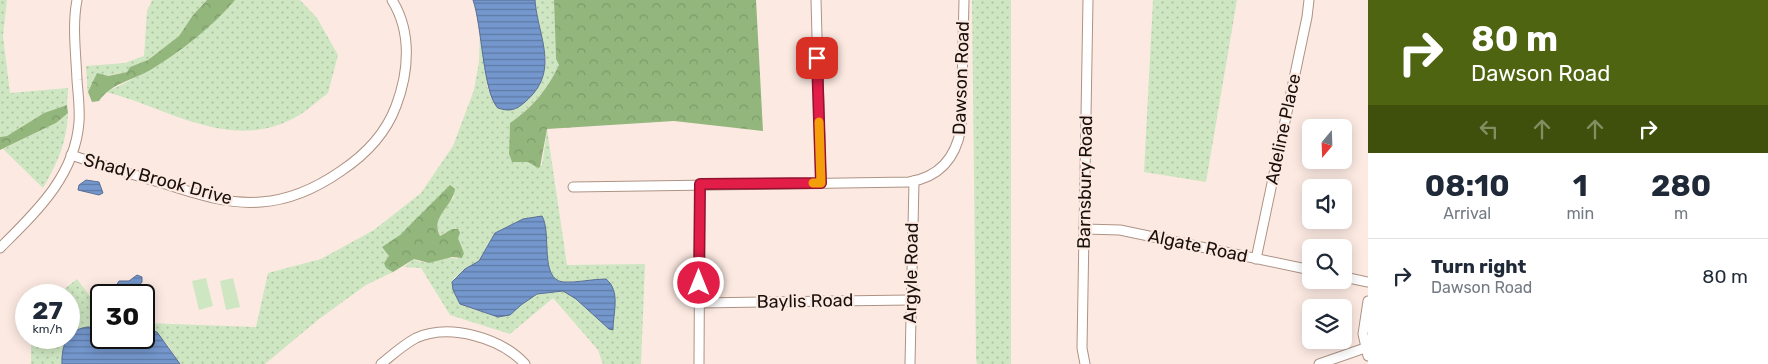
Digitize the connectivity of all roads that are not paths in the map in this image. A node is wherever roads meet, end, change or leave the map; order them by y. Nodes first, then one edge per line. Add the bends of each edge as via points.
1 (77, 0) edge
2 (392, 0) edge
3 (816, 0) edge
4 (964, 0) edge
5 (1088, 0) edge
6 (1309, 0) edge
7 (71, 156) junction
8 (914, 181) junction
9 (821, 183) junction
10 (700, 184) junction
11 (573, 187) dead end
12 (1084, 229) junction
13 (0, 248) edge
14 (1256, 258) junction
15 (1302, 268) edge
16 (1352, 279) edge
17 (1368, 282) edge
18 (910, 300) junction
19 (1368, 301) edge
20 (699, 303) junction
21 (1366, 352) edge
22 (381, 364) edge
23 (525, 364) edge
24 (699, 364) edge
25 (910, 364) edge
26 (1085, 364) edge
27 (1319, 364) edge

1 - 7 street, Shady Brook Drive via 75,34 79,120
2 - 7 street, Shady Brook Drive via 404,34 407,60 395,108 373,144 325,182 294,196 270,201 231,202
3 - 9 street
4 - 8 street, Dawson Road via 959,142 941,169
5 - 12 street, Barnsbury Road
6 - 14 street, Adeline Place
7 - 13 street, Shady Brook Drive via 54,190
8 - 9 street, Dawson Road
8 - 18 street, Argyle Road
9 - 10 street, Dawson Road
10 - 11 street, Dawson Road
10 - 20 street
12 - 14 street, Algate Road via 1120,230
12 - 26 street, Barnsbury Road via 1082,348
14 - 15 street, Algate Road
16 - 17 street
18 - 20 street, Baylis Road
18 - 25 street, Argyle Road
19 - 21 street via 1363,334
20 - 24 street
21 - 27 street
22 - 23 street via 417,338 453,333 472,334 497,343

